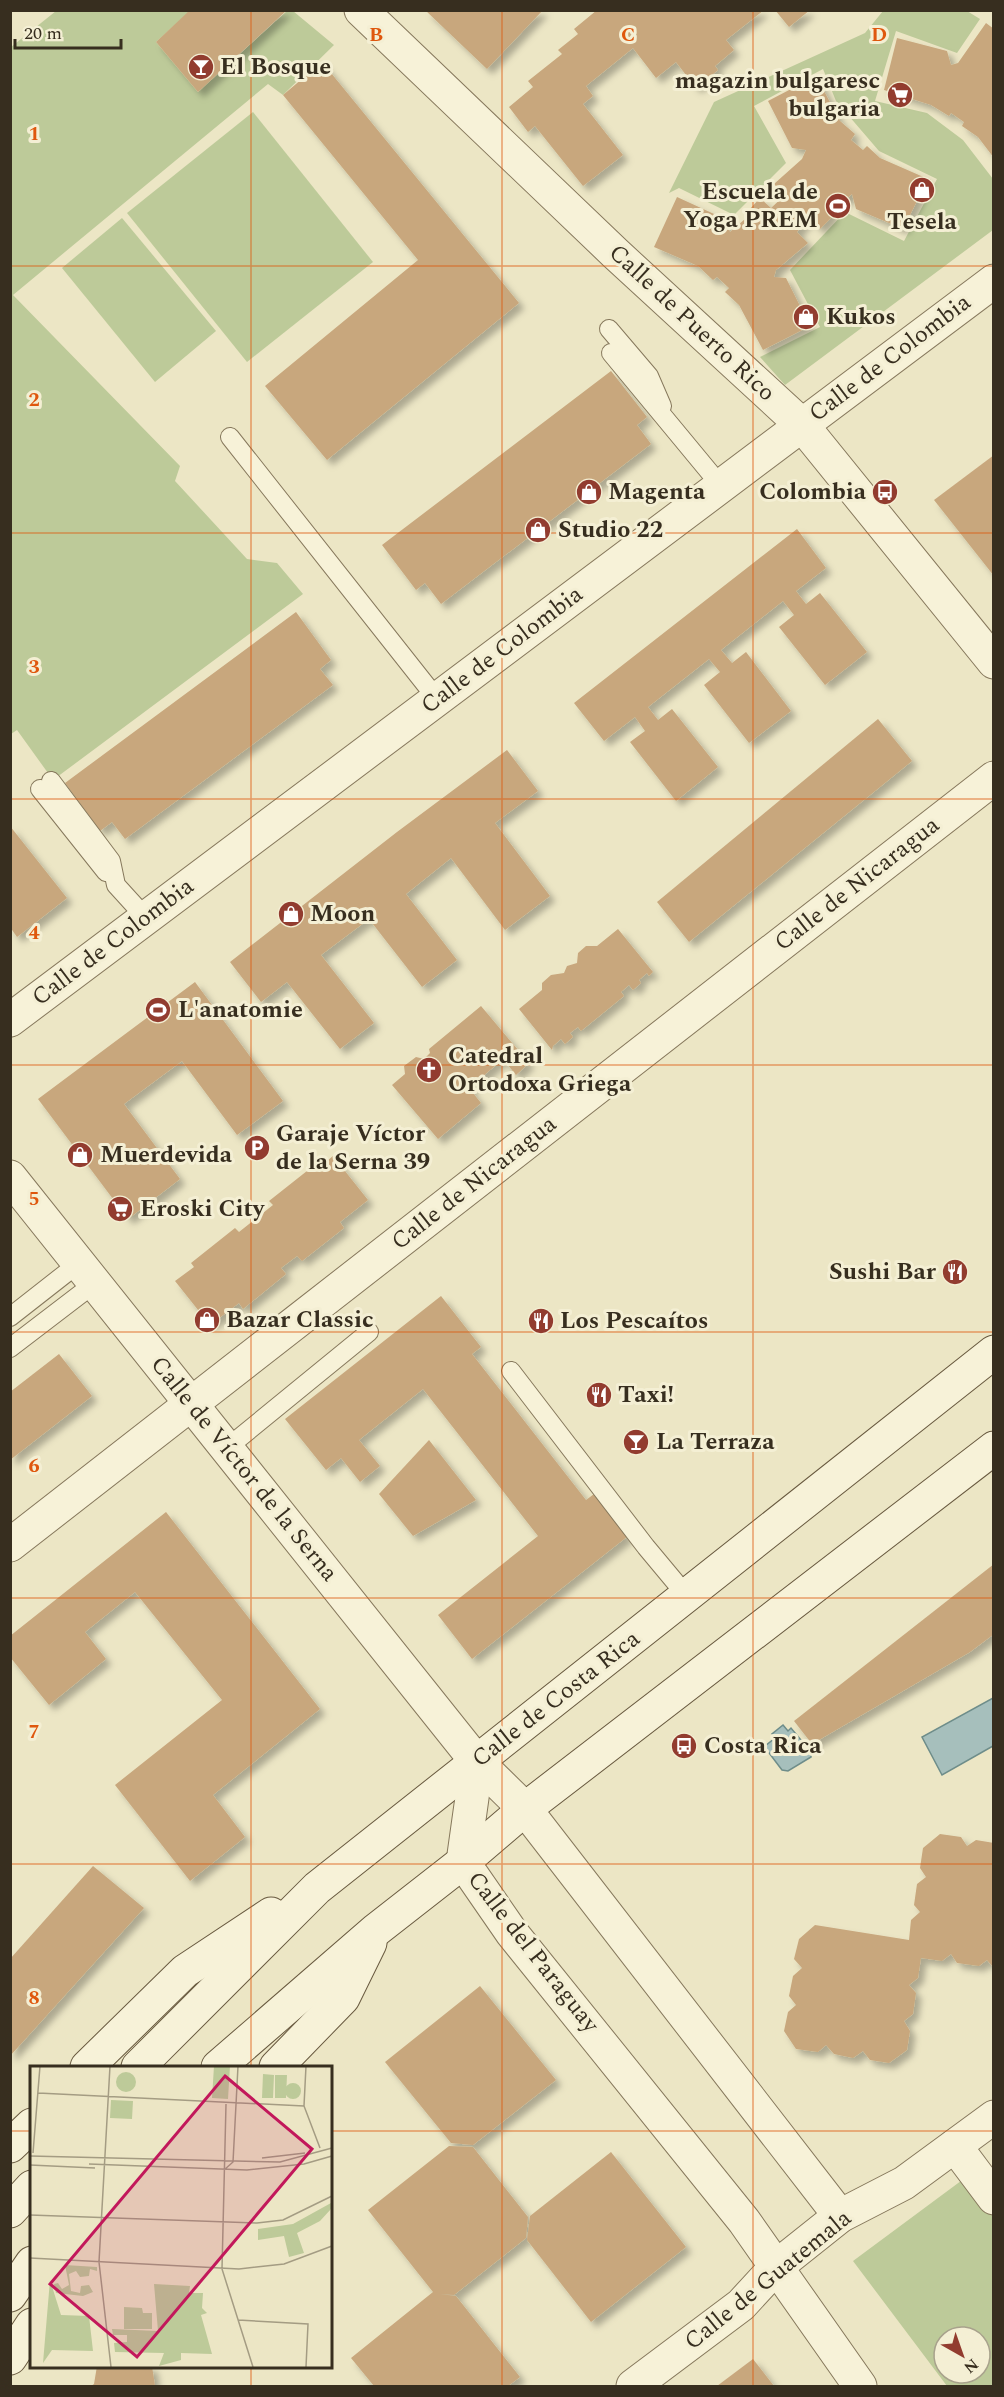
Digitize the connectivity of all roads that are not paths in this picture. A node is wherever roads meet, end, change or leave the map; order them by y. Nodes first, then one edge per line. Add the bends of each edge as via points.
1 (361, 10) edge
2 (993, 281) edge
3 (609, 329) dead end
4 (611, 353) dead end
5 (668, 422) junction
6 (802, 424) junction
7 (230, 437) dead end
8 (721, 486) junction
9 (993, 662) edge
10 (437, 699) junction
11 (993, 778) edge
12 (46, 785) dead end
13 (146, 918) junction
14 (10, 1020) edge
15 (10, 1177) edge
16 (87, 1273) junction
17 (10, 1317) edge
18 (369, 1332) dead end
19 (10, 1348) edge
20 (993, 1352) edge
21 (511, 1371) dead end
22 (191, 1404) junction
23 (227, 1448) junction
24 (993, 1448) edge
25 (10, 1545) edge
26 (686, 1595) junction
27 (477, 1762) junction
28 (525, 1809) junction
29 (463, 1862) junction
30 (317, 1888) junction
31 (376, 1930) junction
32 (88, 2066) edge
33 (139, 2066) edge
34 (219, 2066) edge
35 (277, 2066) edge
36 (993, 2117) edge
37 (30, 2126) edge
38 (10, 2146) edge
39 (955, 2146) junction
40 (30, 2189) edge
41 (993, 2198) edge
42 (10, 2211) edge
43 (840, 2216) junction
44 (30, 2266) edge
45 (776, 2267) junction
46 (10, 2295) edge
47 (30, 2328) edge
48 (10, 2358) edge
49 (633, 2386) edge
50 (860, 2386) edge

1 - 6 street, Calle de Puerto Rico via 615,253
2 - 6 street, Calle de Colombia
3 - 5 lane via 650,376
4 - 5 lane
5 - 8 lane
6 - 8 street, Calle de Colombia
6 - 9 street, Calle de Puerto Rico
7 - 10 lane
8 - 10 street, Calle de Colombia
10 - 13 street, Calle de Colombia
11 - 22 street, Calle de Nicaragua
12 - 13 lane via 111,861 116,885
13 - 14 street, Calle de Colombia
15 - 16 street, Calle de Víctor de la Serna
16 - 17 lane
16 - 19 lane
16 - 22 street, Calle de Víctor de la Serna
18 - 23 lane
20 - 26 street, Calle de Costa Rica
21 - 26 lane
22 - 23 street, Calle de Víctor de la Serna
22 - 25 street, Calle de Nicaragua
23 - 27 street, Calle de Víctor de la Serna
24 - 28 street
26 - 27 street, Calle de Costa Rica
27 - 28 street
27 - 29 street, Calle del Paraguay
27 - 30 street, Calle de Costa Rica
28 - 29 street
28 - 43 street
29 - 31 street
29 - 45 street, Calle del Paraguay via 512,1933 716,2185
30 - 32 street via 185,1971
30 - 33 street, Calle de Costa Rica
31 - 34 street
31 - 35 street via 343,1998
36 - 39 street, Calle de Guatemala
37 - 38 street
39 - 41 street
39 - 43 street, Calle de Guatemala via 904,2183
40 - 42 street
43 - 45 street, Calle de Guatemala
44 - 46 street
45 - 49 street, Calle de Guatemala via 741,2305
45 - 50 street, Calle del Paraguay
47 - 48 street

